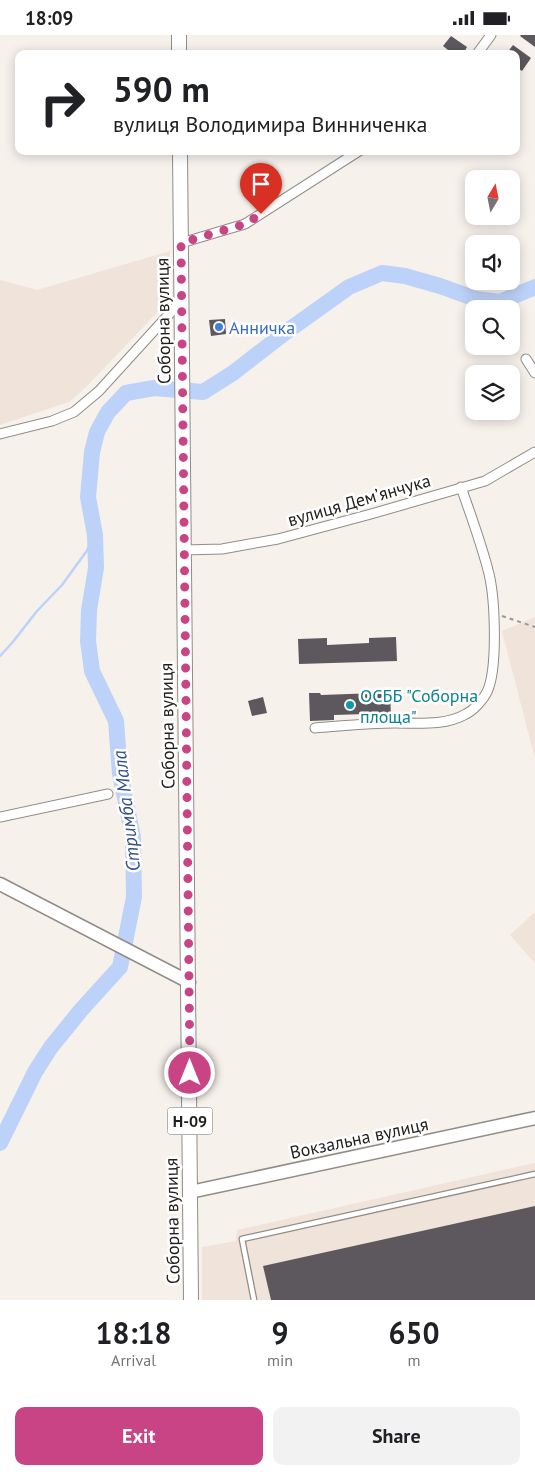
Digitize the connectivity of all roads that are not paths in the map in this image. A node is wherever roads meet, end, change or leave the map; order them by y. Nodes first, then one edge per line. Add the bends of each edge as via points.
1 (179, 35) edge
2 (491, 35) edge
3 (179, 50) edge
4 (480, 50) edge
5 (180, 155) edge
6 (353, 155) edge
7 (181, 243) junction
8 (182, 301) junction
9 (526, 359) dead end
10 (535, 373) edge
11 (0, 434) edge
12 (535, 452) edge
13 (462, 487) junction
14 (183, 550) junction
15 (315, 728) dead end
16 (108, 794) dead end
17 (0, 817) edge
18 (2, 888) edge
19 (189, 982) junction
20 (535, 1118) edge
21 (535, 1174) edge
22 (190, 1192) junction
23 (191, 1300) edge
24 (254, 1300) edge

1 - 3 main road
2 - 4 street
5 - 7 main road, Соборна вулиця / Н-09
6 - 7 street via 245,224
7 - 8 main road, Соборна вулиця / Н-09
8 - 11 street via 99,391 74,412
8 - 14 main road, Соборна вулиця / Н-09
9 - 10 street
12 - 13 street, вулиця Демʼянчука via 485,481
13 - 14 street, вулиця Демʼянчука via 278,539 222,549
13 - 15 street via 492,592 494,661 486,694 467,714 447,721
14 - 19 main road, Соборна вулиця / Н-09
16 - 17 street
18 - 19 main road
19 - 22 main road, Соборна вулиця / Н-09
20 - 22 main road, Вокзальна вулиця
21 - 24 lane via 242,1239
22 - 23 main road, Соборна вулиця / Н-09

